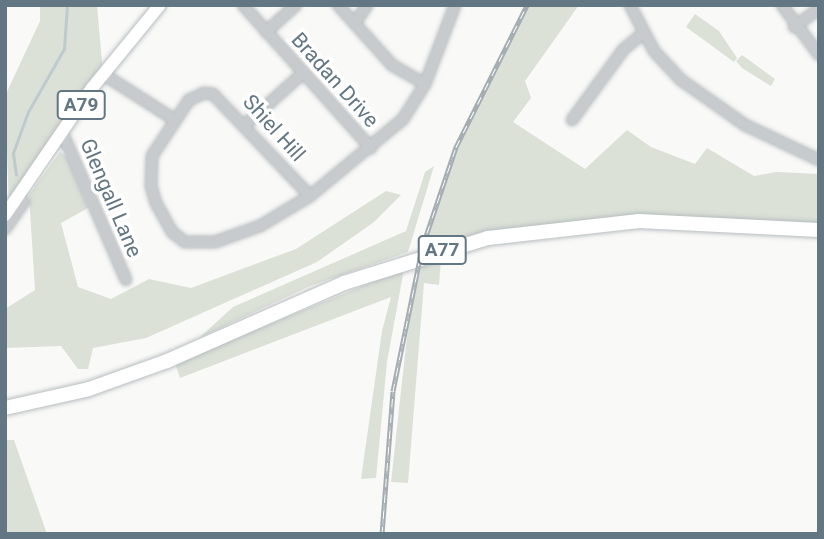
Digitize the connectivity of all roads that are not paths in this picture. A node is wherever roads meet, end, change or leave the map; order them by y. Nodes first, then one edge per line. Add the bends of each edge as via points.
1 (160, 5) edge
2 (243, 5) edge
3 (296, 5) edge
4 (338, 5) edge
5 (367, 5) edge
6 (455, 5) edge
7 (630, 5) edge
8 (782, 5) edge
9 (819, 9) edge
10 (355, 23) junction
11 (794, 27) junction
12 (266, 32) junction
13 (642, 34) junction
14 (819, 55) edge
15 (303, 73) junction
16 (103, 74) junction
17 (425, 83) junction
18 (175, 120) junction
19 (572, 120) dead end
20 (246, 125) junction
21 (62, 132) junction
22 (371, 148) junction
23 (819, 160) edge
24 (310, 196) junction
25 (18, 197) junction
26 (7, 211) edge
27 (5, 229) edge
28 (819, 230) edge
29 (126, 280) dead end
30 (5, 408) edge

1 - 16 main road, A79
2 - 12 street, Bradan Drive
3 - 12 street
4 - 10 street
5 - 10 street
6 - 17 street
7 - 13 street
8 - 11 street
9 - 11 street
10 - 17 street via 392,65
11 - 14 street
12 - 15 street, Bradan Drive
13 - 19 street via 623,50
13 - 23 street via 666,66 706,100 777,143
15 - 20 street
15 - 22 street, Bradan Drive
16 - 18 street
16 - 21 main road, A79
17 - 22 street via 403,119
18 - 20 street, Shiel Hill via 190,100 204,93 225,103
18 - 24 street via 152,156 151,186 164,221 185,242 232,238
20 - 24 street, Shiel Hill
21 - 25 main road, A79
21 - 29 street, Glengall Lane
22 - 24 street
25 - 26 main road, A79
25 - 27 street via 24,202
28 - 30 highway, A77 via 639,221 486,239 344,282 167,361 89,389

